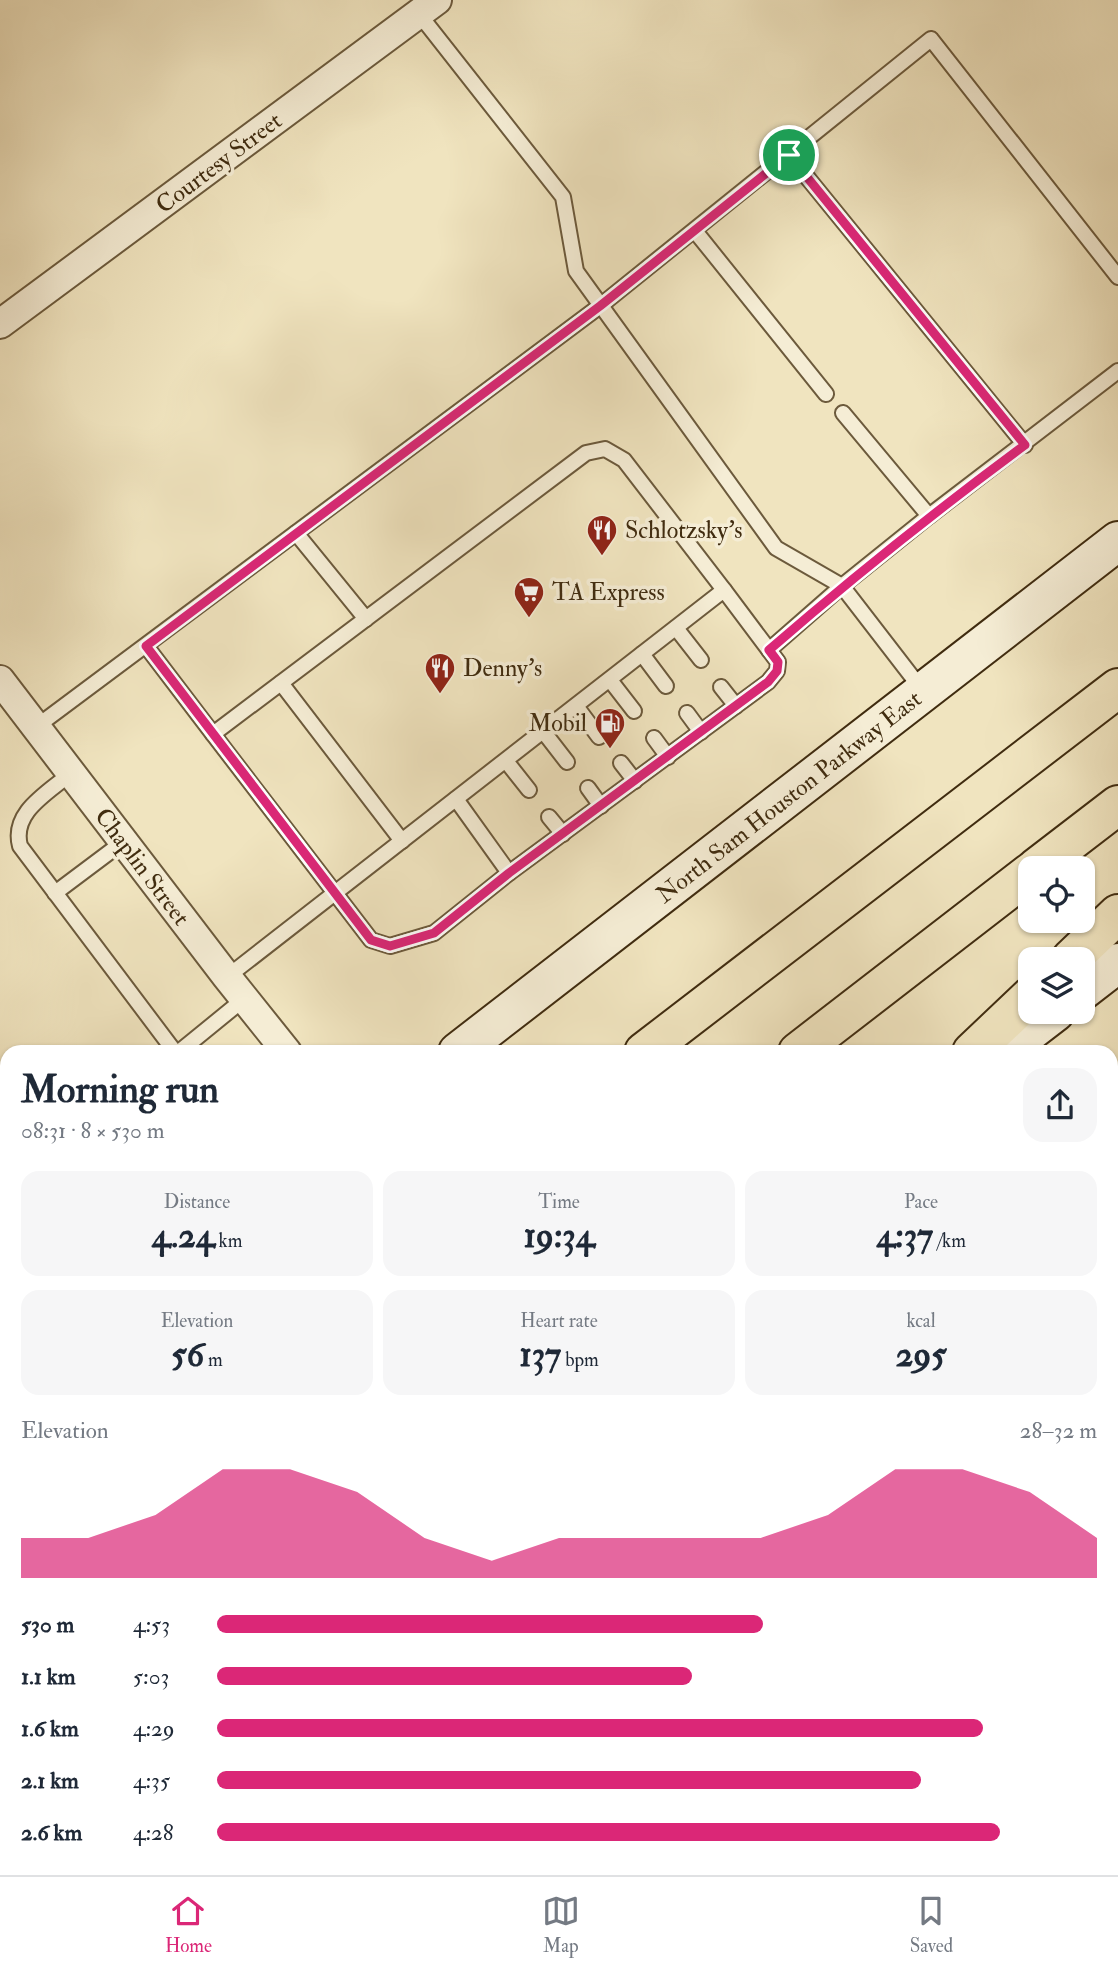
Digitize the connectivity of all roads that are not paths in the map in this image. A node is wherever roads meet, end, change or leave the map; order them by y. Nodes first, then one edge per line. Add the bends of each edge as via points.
1 (428, 7) edge
2 (789, 155) junction
3 (695, 231) junction
4 (1118, 278) edge
5 (600, 306) junction
6 (0, 324) edge
7 (1118, 371) edge
8 (826, 394) dead end
9 (843, 413) dead end
10 (1025, 445) junction
11 (929, 516) junction
12 (296, 533) junction
13 (1118, 541) edge
14 (842, 586) junction
15 (724, 590) junction
16 (366, 619) junction
17 (676, 628) junction
18 (146, 646) junction
19 (769, 650) junction
20 (642, 654) junction
21 (701, 660) dead end
22 (0, 680) edge
23 (610, 680) junction
24 (281, 683) junction
25 (666, 686) dead end
26 (721, 687) dead end
27 (1118, 688) edge
28 (923, 692) junction
29 (576, 706) junction
30 (736, 706) junction
31 (634, 711) dead end
32 (687, 713) dead end
33 (36, 727) junction
34 (543, 731) junction
35 (701, 732) junction
36 (214, 734) junction
37 (600, 737) dead end
38 (654, 738) dead end
39 (668, 757) junction
40 (506, 761) junction
41 (567, 762) dead end
42 (621, 763) dead end
43 (71, 774) junction
44 (635, 781) junction
45 (588, 788) dead end
46 (529, 790) dead end
47 (456, 799) junction
48 (1118, 805) edge
49 (601, 806) junction
50 (549, 817) dead end
51 (562, 834) junction
52 (402, 841) junction
53 (123, 842) junction
54 (1052, 856) edge
55 (509, 873) junction
56 (1018, 882) edge
57 (55, 893) junction
58 (335, 893) junction
59 (1118, 914) edge
60 (1084, 947) edge
61 (1118, 963) edge
62 (1095, 981) edge
63 (236, 988) junction
64 (1018, 1008) edge
65 (1039, 1024) edge
66 (172, 1045) edge
67 (183, 1045) edge
68 (281, 1045) edge
69 (467, 1045) edge
70 (653, 1045) edge
71 (807, 1045) edge
72 (979, 1045) edge
73 (1012, 1045) edge

1 - 5 lane via 563,197 576,271
1 - 6 street, Courtesy Street
2 - 3 lane
2 - 4 lane via 931,39
2 - 10 lane
3 - 5 lane
3 - 8 lane
5 - 12 lane
5 - 14 lane via 776,548
7 - 10 lane
9 - 11 lane
10 - 11 lane
11 - 14 lane
12 - 16 lane
12 - 18 lane
13 - 28 main road, North Sam Houston Parkway East
14 - 19 lane
14 - 28 lane
15 - 16 lane via 624,460 604,449 586,453
15 - 17 lane
15 - 19 lane
16 - 24 lane
17 - 20 lane
17 - 21 lane
18 - 33 lane
18 - 36 lane
19 - 30 lane via 778,662 777,671
20 - 23 lane
20 - 25 lane
22 - 33 street, Chaplin Street
23 - 29 lane
23 - 31 lane
24 - 36 lane
24 - 52 lane
26 - 30 lane
27 - 70 highway
28 - 69 main road, North Sam Houston Parkway East
29 - 34 lane
29 - 37 lane
30 - 35 lane
32 - 35 lane
33 - 43 street, Chaplin Street
34 - 40 lane
34 - 41 lane
35 - 39 lane
36 - 58 lane
38 - 39 lane
39 - 44 lane
40 - 46 lane
40 - 47 lane
42 - 44 lane
43 - 53 street, Chaplin Street
43 - 57 lane via 27,811 17,834 20,846
44 - 49 lane
45 - 49 lane
47 - 52 lane
47 - 55 lane
48 - 54 highway
49 - 51 lane
50 - 51 lane
51 - 55 lane
52 - 58 lane
53 - 57 lane
53 - 63 street, Chaplin Street
55 - 58 lane via 434,933 390,946 371,940
56 - 71 highway
57 - 66 lane
58 - 63 lane
59 - 60 highway
61 - 62 main road
63 - 67 lane
63 - 68 street, Chaplin Street
64 - 72 highway
65 - 73 main road

